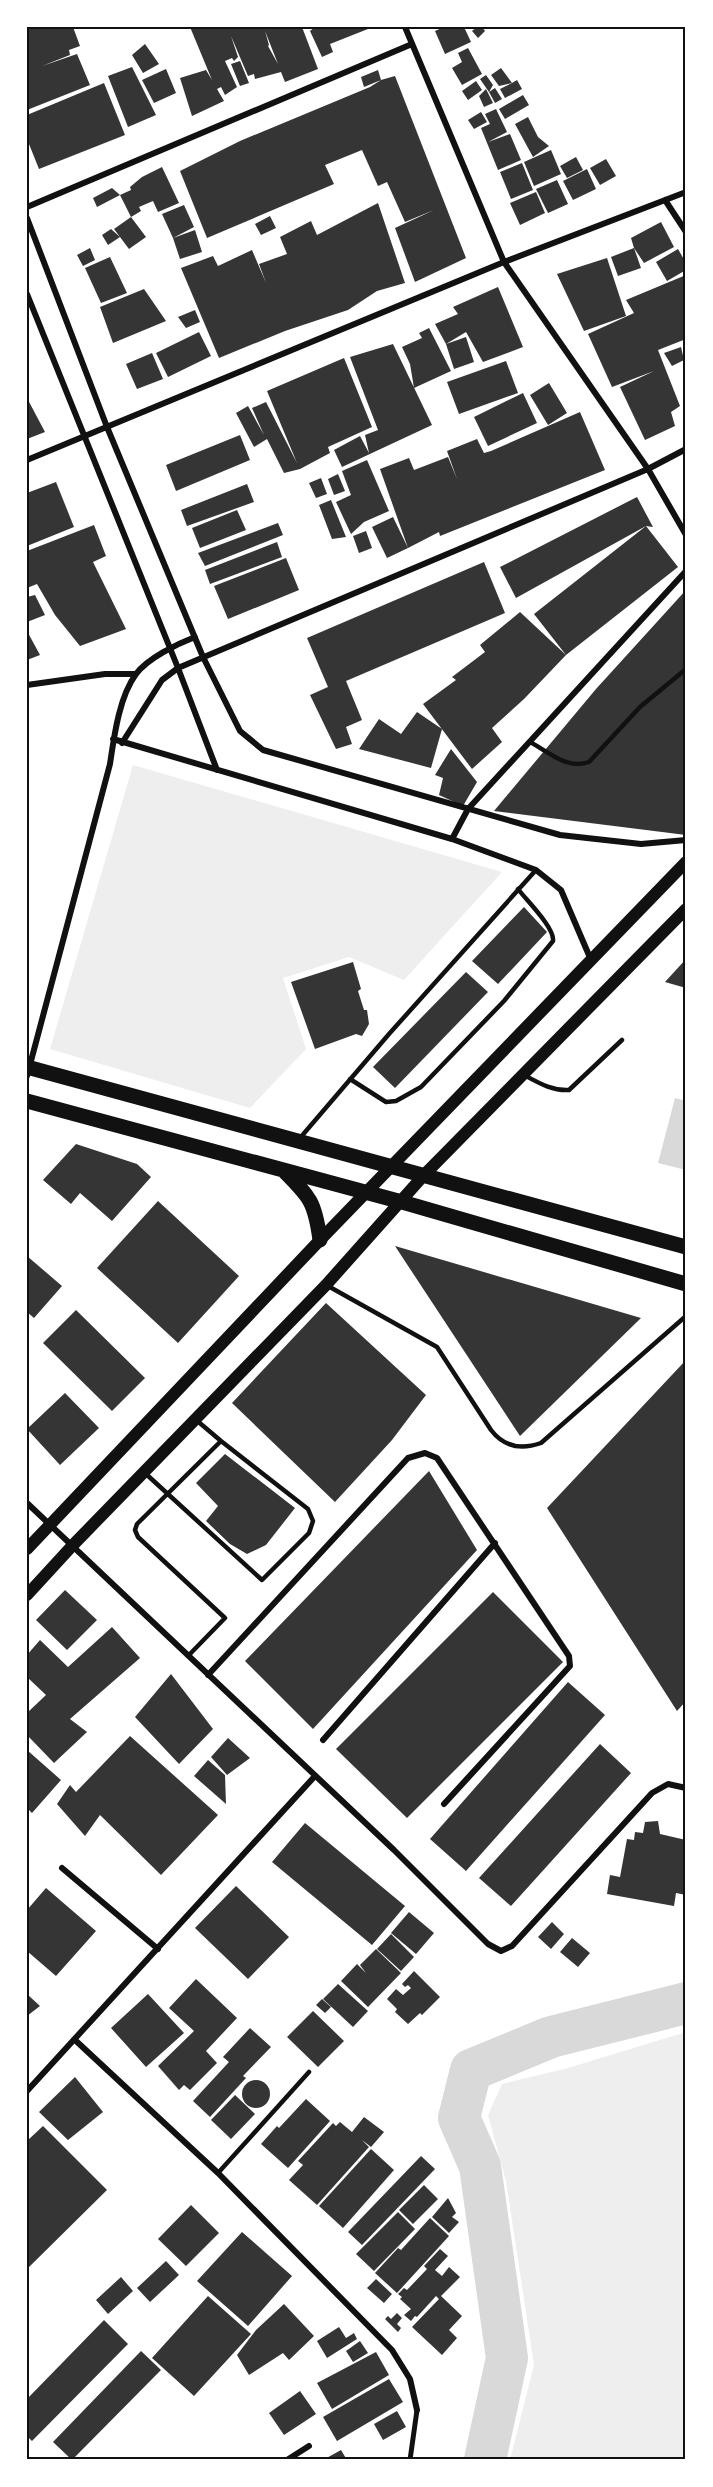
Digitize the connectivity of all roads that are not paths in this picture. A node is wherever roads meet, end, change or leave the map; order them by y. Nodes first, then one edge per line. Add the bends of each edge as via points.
1 (405, 27) edge
2 (412, 44) junction
3 (686, 192) edge
4 (665, 200) junction
5 (27, 207) edge
6 (27, 218) edge
7 (686, 232) edge
8 (504, 262) junction
9 (27, 294) edge
10 (107, 427) junction
11 (86, 436) junction
12 (686, 449) edge
13 (27, 460) edge
14 (648, 469) junction
15 (686, 535) edge
16 (686, 571) edge
17 (195, 637) junction
18 (170, 647) junction
19 (203, 657) junction
20 (178, 668) junction
21 (686, 669) edge
22 (136, 674) junction
23 (27, 685) edge
24 (113, 739) junction
25 (122, 742) junction
26 (530, 742) junction
27 (217, 770) junction
28 (468, 809) junction
29 (452, 839) junction
30 (686, 840) edge
31 (686, 862) edge
32 (536, 870) junction
33 (518, 889) junction
34 (686, 909) edge
35 (591, 961) junction
36 (622, 1040) dead end
37 (28, 1071) edge
38 (524, 1075) junction
39 (350, 1079) junction
40 (27, 1101) edge
41 (298, 1140) junction
42 (392, 1165) junction
43 (281, 1169) junction
44 (424, 1175) junction
45 (366, 1193) junction
46 (402, 1202) junction
47 (320, 1240) junction
48 (686, 1247) edge
49 (686, 1284) edge
50 (326, 1285) junction
51 (686, 1316) edge
52 (195, 1419) junction
53 (221, 1441) junction
54 (144, 1472) junction
55 (167, 1494) junction
56 (27, 1503) edge
57 (49, 1525) junction
58 (495, 1543) junction
59 (72, 1546) junction
60 (27, 1549) edge
61 (27, 1595) edge
62 (188, 1656) junction
63 (208, 1675) junction
64 (323, 1740) dead end
65 (315, 1776) junction
66 (686, 1788) edge
67 (444, 1804) dead end
68 (62, 1868) dead end
69 (158, 1949) junction
70 (75, 2040) junction
71 (309, 2072) dead end
72 (27, 2091) edge
73 (218, 2173) junction
74 (417, 2410) joint
75 (309, 2446) dead end
76 (287, 2460) edge
77 (410, 2460) edge

1 - 2 street
2 - 5 street
2 - 8 street
3 - 4 street
4 - 7 street
4 - 8 street
6 - 10 street
8 - 10 street
8 - 14 street
9 - 11 street
10 - 11 street
10 - 17 street
11 - 13 street
11 - 18 street
12 - 14 street
14 - 15 street
14 - 19 street
16 - 26 street
17 - 18 street
17 - 19 street
18 - 20 street
18 - 22 street
19 - 20 street
19 - 28 street via 240,731 263,750
20 - 25 street via 162,680
20 - 27 street
21 - 26 lane via 640,707 589,762 568,764
22 - 23 street via 105,674
22 - 24 street via 117,716
24 - 25 street
24 - 37 street via 110,764
25 - 27 street
26 - 28 street
27 - 29 street
28 - 29 street
28 - 30 street via 560,835 641,844
29 - 32 street
31 - 35 main road
32 - 33 lane
32 - 35 street via 561,890
33 - 39 lane
33 - 39 lane via 554,936 504,1001 421,1087 396,1101 386,1101
34 - 38 main road
35 - 42 main road
36 - 38 lane via 570,1090 546,1087
37 - 41 main road
38 - 44 main road
39 - 41 lane
40 - 43 main road
41 - 42 main road
42 - 44 main road
42 - 45 main road
43 - 45 main road
43 - 47 main road via 309,1196
44 - 46 main road
44 - 48 main road
45 - 46 main road
45 - 47 main road
46 - 49 main road
46 - 50 main road
47 - 57 main road
50 - 51 lane via 437,1347 491,1430 499,1440 513,1446 541,1443
50 - 52 main road
52 - 53 lane
52 - 54 main road
53 - 55 lane
53 - 55 lane via 308,1509 313,1521 309,1533 262,1580
54 - 55 lane
54 - 59 main road
55 - 62 lane via 137,1524 138,1537 225,1618
56 - 57 street
57 - 59 street
57 - 60 main road
58 - 63 street via 437,1458 425,1453 408,1458
58 - 64 street
58 - 67 street via 569,1656 570,1666
59 - 61 main road
59 - 62 street
62 - 63 street
63 - 65 street
65 - 66 street via 488,1944 501,1951 512,1946 652,1793 668,1784
65 - 69 street
68 - 69 street
69 - 70 street
70 - 72 street
70 - 73 street
71 - 73 lane
73 - 74 street via 392,2350 410,2379
74 - 77 street
75 - 76 street

